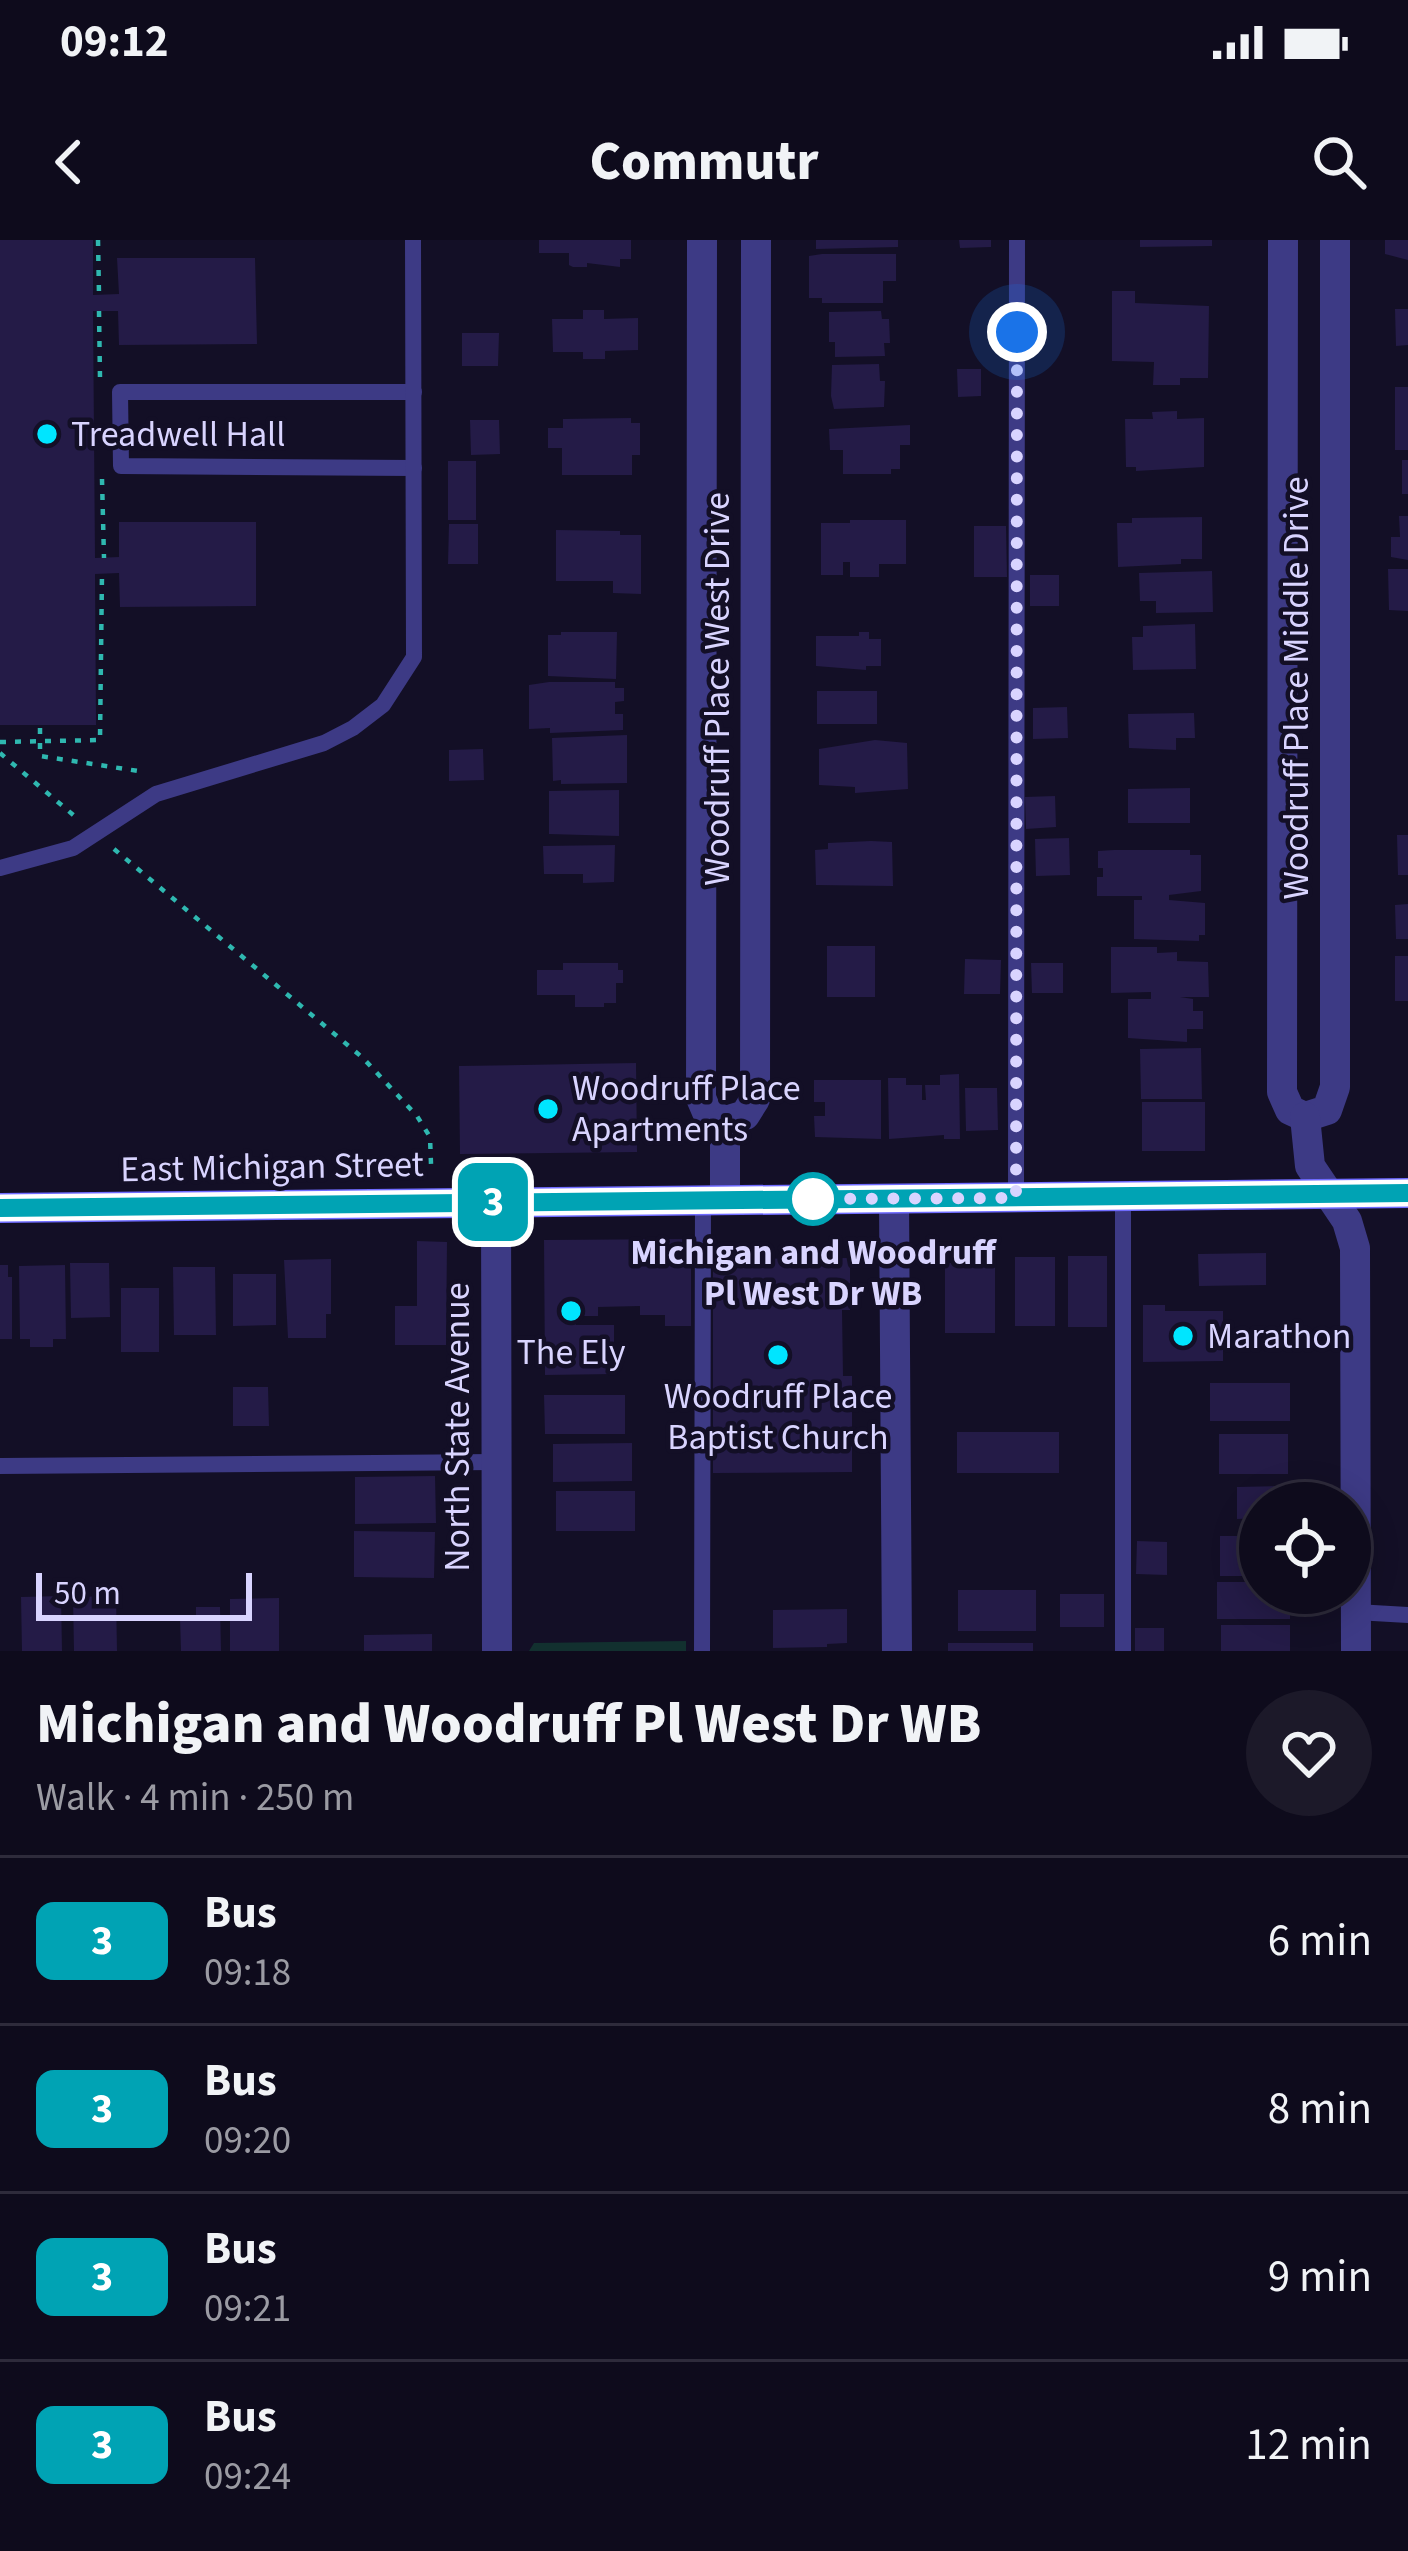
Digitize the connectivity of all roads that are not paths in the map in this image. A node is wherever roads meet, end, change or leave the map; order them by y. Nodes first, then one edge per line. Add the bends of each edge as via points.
1 (413, 240) edge
2 (702, 240) edge
3 (756, 240) edge
4 (1017, 240) edge
5 (1283, 240) edge
6 (1335, 240) edge
7 (414, 392) junction
8 (414, 468) junction
9 (0, 868) edge
10 (1305, 1118) junction
11 (725, 1121) junction
12 (1408, 1193) edge
13 (1328, 1194) junction
14 (1123, 1197) junction
15 (894, 1198) junction
16 (1016, 1198) junction
17 (714, 1200) junction
18 (496, 1202) junction
19 (0, 1208) edge
20 (496, 1462) junction
21 (0, 1466) edge
22 (1356, 1482) edge
23 (1371, 1613) edge
24 (1356, 1614) edge
25 (1408, 1615) edge
26 (496, 1651) edge
27 (702, 1651) edge
28 (897, 1651) edge
29 (1123, 1651) edge
30 (1355, 1651) edge

1 - 7 lane
2 - 11 street, Woodruff Place West Drive via 701,1098
3 - 11 street, Woodruff Place West Drive via 755,1099 745,1115
4 - 16 lane
5 - 10 street, Woodruff Place Middle Drive via 1282,1092 1289,1110
6 - 10 street, Woodruff Place Middle Drive via 1335,1087 1327,1110
7 - 8 lane
7 - 8 lane via 121,392 121,466
8 - 9 lane via 414,657 383,705 324,743 156,794 73,848
10 - 13 street, Woodruff Place Middle Drive via 1307,1157
11 - 17 street, Woodruff Place West Drive
12 - 13 main road, East Michigan Street
13 - 14 main road, East Michigan Street
13 - 22 street, Woodruff Place Middle Drive via 1355,1248
14 - 16 main road, East Michigan Street
14 - 29 lane
15 - 16 main road, East Michigan Street
15 - 17 main road, East Michigan Street
15 - 28 street
17 - 18 main road, East Michigan Street
17 - 27 lane
18 - 19 main road, East Michigan Street
18 - 20 street, North State Avenue
20 - 21 lane
20 - 26 street, North State Avenue
23 - 25 lane
24 - 30 street, Woodruff Place Middle Drive

